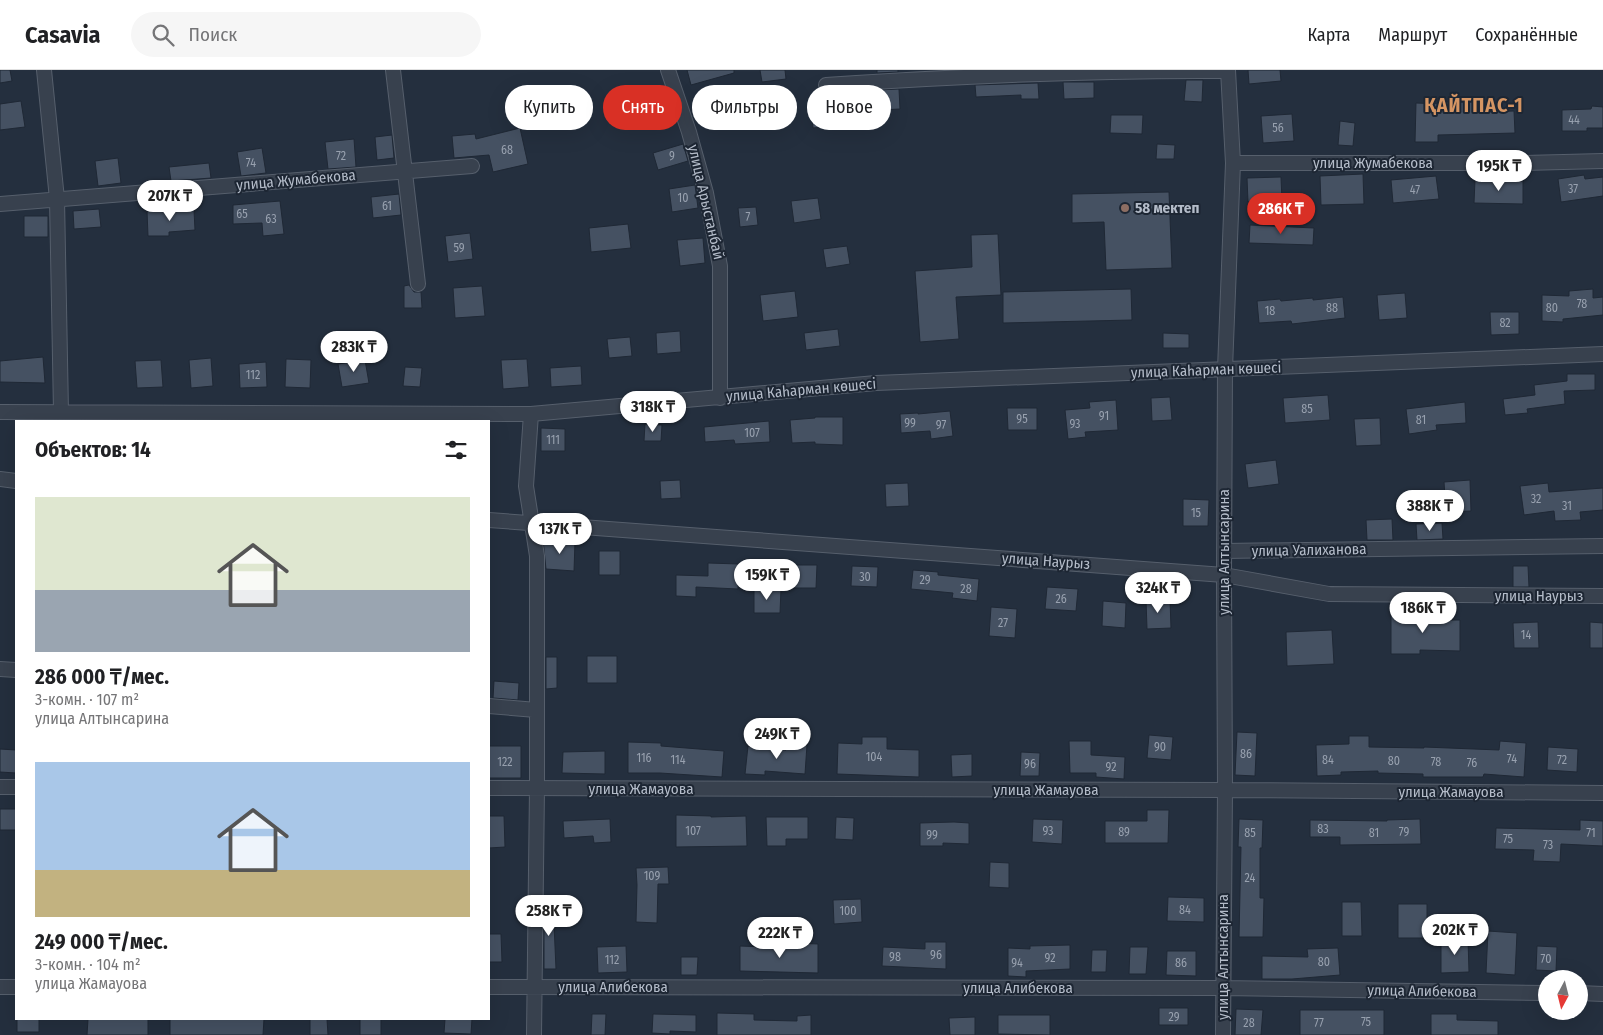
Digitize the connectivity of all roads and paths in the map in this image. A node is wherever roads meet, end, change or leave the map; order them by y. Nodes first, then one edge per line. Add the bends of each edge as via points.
1 (44, 70) edge
2 (393, 70) edge
3 (668, 70) edge
4 (1228, 70) edge
5 (826, 85) dead end
6 (1603, 161) edge
7 (1233, 163) junction
8 (472, 166) dead end
9 (404, 171) junction
10 (57, 199) junction
11 (0, 204) edge
12 (418, 284) dead end
13 (1603, 354) edge
14 (1225, 369) junction
15 (720, 398) junction
16 (0, 412) edge
17 (61, 412) junction
18 (531, 414) junction
19 (0, 480) edge
20 (15, 481) edge
21 (490, 520) edge
22 (532, 523) junction
23 (1603, 546) edge
24 (1224, 551) junction
25 (1224, 575) junction
26 (1603, 596) edge
27 (0, 669) edge
28 (15, 670) edge
29 (490, 706) edge
30 (536, 710) junction
31 (0, 787) edge
32 (15, 787) edge
33 (490, 788) edge
34 (537, 788) junction
35 (1225, 790) junction
36 (1603, 793) edge
37 (0, 987) edge
38 (15, 987) edge
39 (490, 987) edge
40 (535, 987) junction
41 (1222, 988) junction
42 (1538, 993) edge
43 (1588, 994) edge
44 (1603, 994) edge
45 (534, 1035) edge
46 (1222, 1035) edge

1 - 10 street
2 - 9 street
3 - 15 street, улица Арыстанбай via 706,193 720,266
4 - 5 street via 1023,74
4 - 7 street, улица Алтынсарина
6 - 7 street, улица Жумабекова
7 - 14 street, улица Алтынсарина
8 - 9 street, улица Жумабекова
9 - 10 street, улица Жумабекова
9 - 12 street
10 - 11 street, улица Жумабекова
10 - 17 street
13 - 14 street, улица Каһарман көшесі
14 - 15 street, улица Каһарман көшесі via 876,383
14 - 24 street, улица Алтынсарина
15 - 18 street, улица Каһарман көшесі
16 - 17 street, улица Каһарман көшесі
17 - 18 street, улица Каһарман көшесі
18 - 22 street via 526,486
19 - 20 street
21 - 22 street, улица Наурыз
22 - 25 street, улица Наурыз
22 - 30 street via 537,556
23 - 24 street, улица Уалиханова
24 - 25 street, улица Алтынсарина
25 - 26 street, улица Наурыз via 1329,594
25 - 35 street, улица Алтынсарина
27 - 28 street
29 - 30 street
30 - 34 street
31 - 32 street
33 - 34 street, улица Жамауова
34 - 35 street, улица Жамауова
34 - 40 street
35 - 36 street, улица Жамауова
35 - 41 street, улица Алтынсарина
37 - 38 street
39 - 40 street, улица Алибекова
40 - 41 street, улица Алибекова
40 - 45 street
41 - 42 street, улица Алибекова
41 - 46 street, улица Алтынсарина
43 - 44 street

